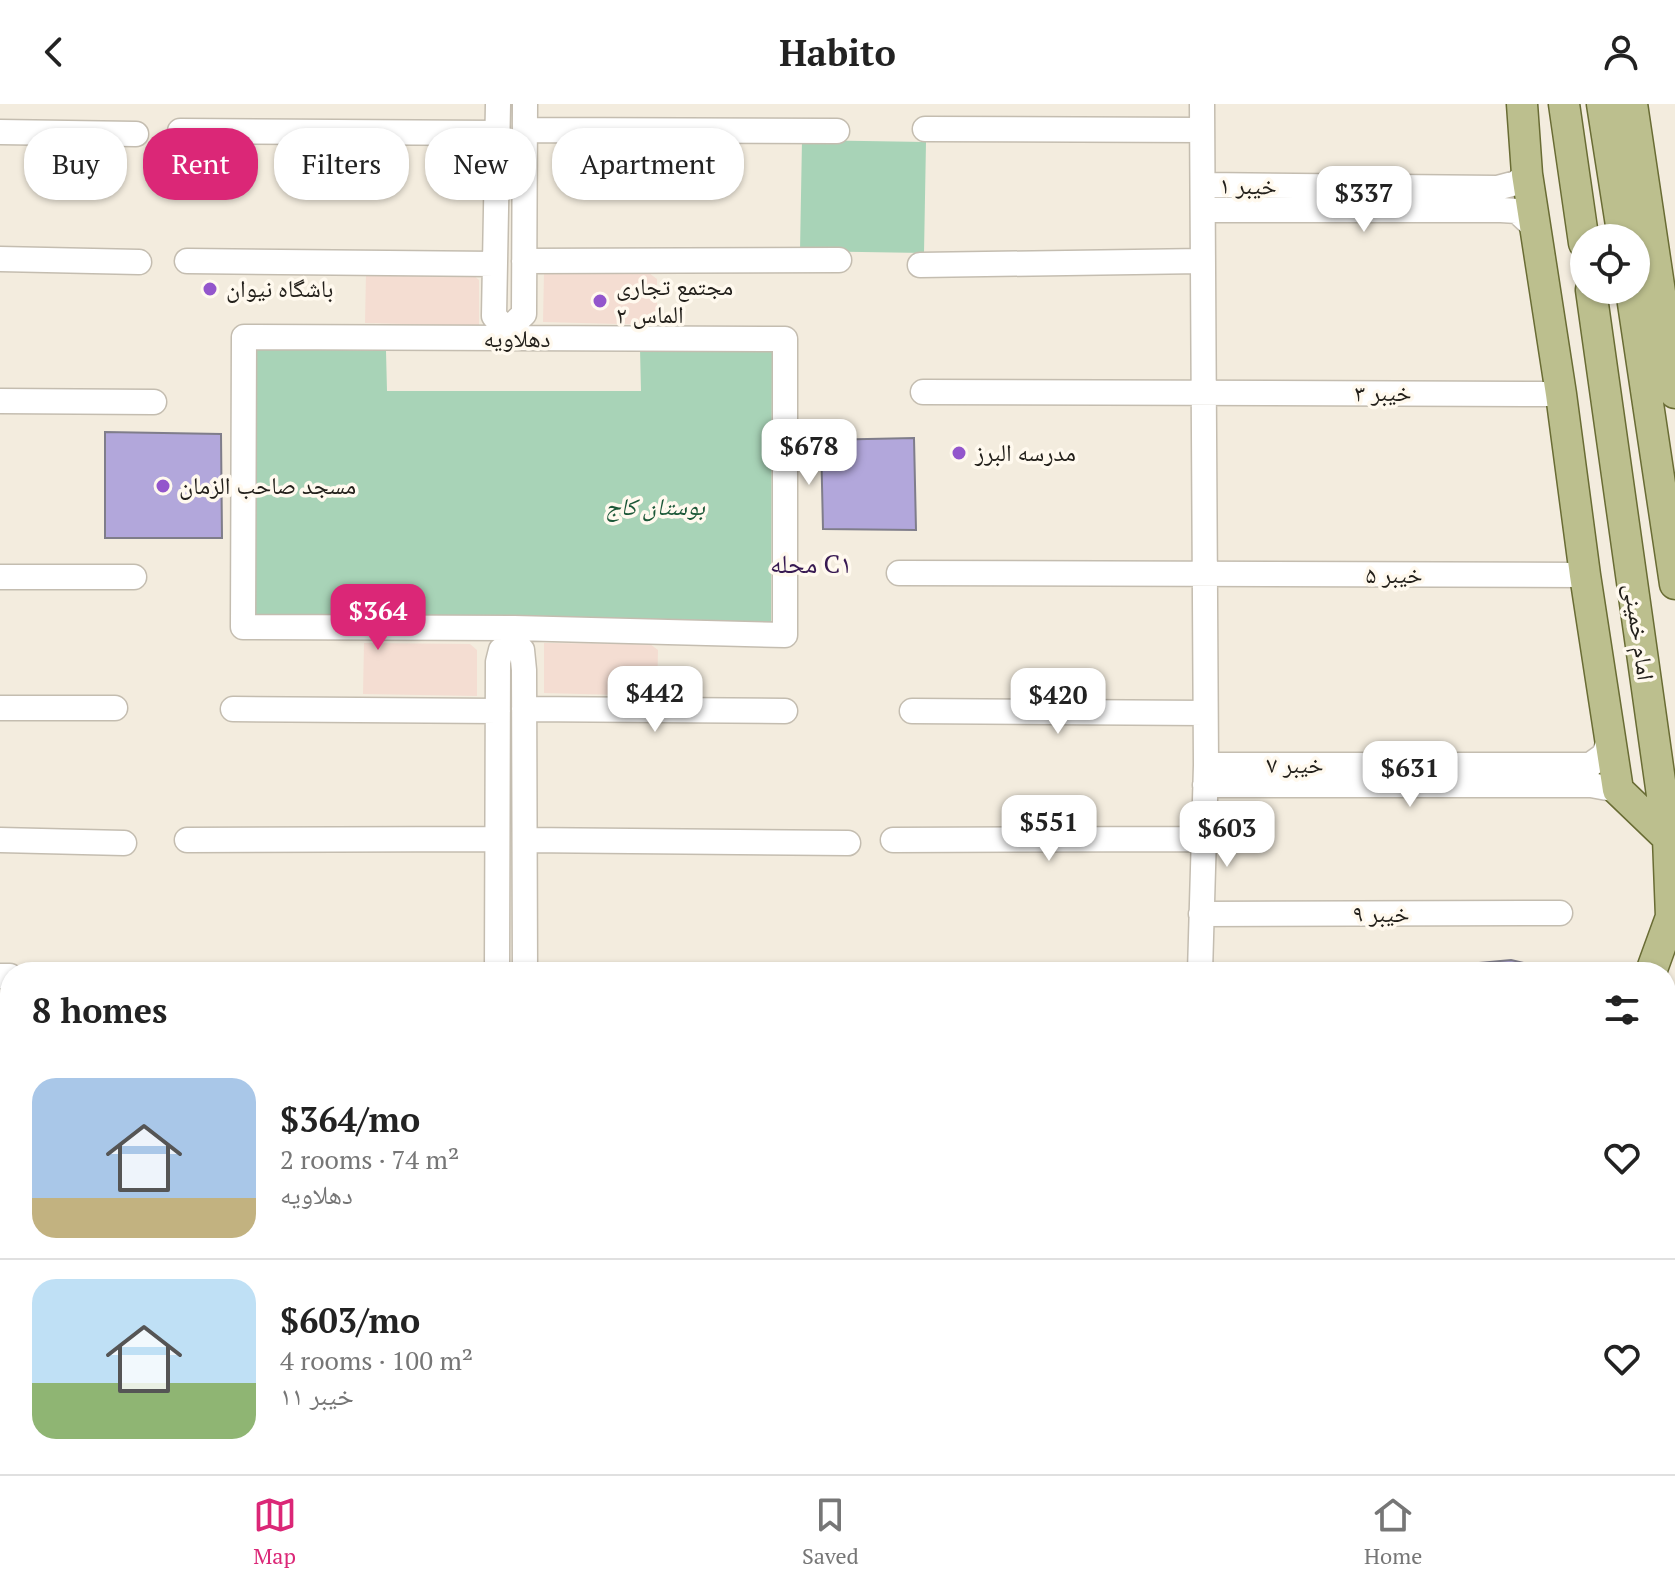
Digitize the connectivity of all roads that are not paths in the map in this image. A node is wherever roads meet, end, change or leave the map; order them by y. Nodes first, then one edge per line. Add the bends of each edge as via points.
1 (498, 104) edge
2 (525, 104) edge
3 (1202, 104) edge
4 (1522, 104) edge
5 (1564, 104) edge
6 (1602, 104) edge
7 (1632, 104) edge
8 (497, 128) edge
9 (525, 128) edge
10 (925, 129) dead end
11 (536, 130) edge
12 (1202, 130) junction
13 (258, 131) edge
14 (837, 131) dead end
15 (0, 132) edge
16 (425, 133) edge
17 (136, 134) dead end
18 (1519, 179) junction
19 (1204, 185) junction
20 (1356, 199) junction
21 (496, 200) joint
22 (524, 201) joint
23 (1203, 210) junction
24 (1510, 211) junction
25 (1581, 224) edge
26 (1621, 224) edge
27 (1537, 230) junction
28 (0, 259) edge
29 (839, 260) dead end
30 (187, 261) dead end
31 (524, 261) junction
32 (1202, 261) junction
33 (139, 262) dead end
34 (495, 264) junction
35 (920, 265) dead end
36 (1593, 304) edge
37 (1633, 304) edge
38 (507, 335) junction
39 (923, 392) dead end
40 (1205, 392) junction
41 (1675, 393) edge
42 (1561, 394) junction
43 (0, 401) edge
44 (154, 402) dead end
45 (899, 573) dead end
46 (1204, 575) junction
47 (1585, 575) junction
48 (0, 577) edge
49 (134, 577) dead end
50 (1675, 584) edge
51 (514, 636) junction
52 (0, 708) edge
53 (115, 708) dead end
54 (233, 709) dead end
55 (524, 709) junction
56 (498, 711) junction
57 (785, 711) dead end
58 (912, 711) dead end
59 (1205, 713) junction
60 (498, 770) junction
61 (524, 773) junction
62 (1205, 775) junction
63 (1600, 780) junction
64 (1668, 838) junction
65 (497, 839) junction
66 (1204, 839) junction
67 (0, 840) edge
68 (187, 840) dead end
69 (525, 840) junction
70 (893, 840) dead end
71 (124, 843) dead end
72 (848, 843) dead end
73 (497, 903) junction
74 (525, 907) junction
75 (1560, 913) dead end
76 (1201, 914) junction
77 (1673, 919) edge
78 (497, 962) edge
79 (525, 962) edge
80 (1200, 962) edge
81 (1655, 962) edge

1 - 8 street, دهلاویه
2 - 9 street, دهلاویه
3 - 12 street
4 - 18 main road
5 - 25 main road
6 - 26 main road
7 - 41 main road
10 - 12 street
11 - 14 street
12 - 19 street
13 - 16 street
15 - 17 street
18 - 20 street, خیبر ۱ via 1497,188
18 - 24 street via 1518,199
18 - 27 main road
19 - 20 street, خیبر ۱
19 - 23 street
20 - 23 street, خیبر ۱
20 - 24 street, خیبر ۱
21 - 22 street
21 - 34 street, دهلاویه
22 - 31 street, دهلاویه
23 - 32 street
24 - 27 street via 1526,217
27 - 42 main road
28 - 33 street
29 - 31 street
30 - 34 street
31 - 38 street, دهلاویه via 524,314
32 - 35 street
32 - 40 street
34 - 38 street, دهلاویه via 494,316
36 - 64 main road, امام خمینی
37 - 50 main road, امام خمینی
38 - 51 street, دهلاویه via 244,337 243,627
38 - 51 street, دهلاویه via 785,339 785,635
39 - 40 street, خیبر ۳
40 - 42 street, خیبر ۳
40 - 46 street
42 - 47 main road
43 - 44 street
45 - 46 street, خیبر ۵
46 - 47 street, خیبر ۵
46 - 59 street
47 - 63 main road via 1610,738
48 - 49 street
51 - 55 street via 522,650
51 - 56 street via 501,650
52 - 53 street
54 - 56 street
55 - 57 street
55 - 61 street
56 - 60 street
58 - 59 street
59 - 62 street
60 - 61 street
60 - 65 street
61 - 69 street
62 - 63 street, خیبر ۷
62 - 66 street
63 - 64 main road
64 - 77 main road, امام خمینی
65 - 68 street
65 - 73 street
66 - 70 street
66 - 76 street
67 - 71 street
69 - 72 street
69 - 74 street
73 - 74 street
73 - 78 street
74 - 79 street
75 - 76 street, خیبر ۹
76 - 80 street
77 - 81 main road, امام خمینی

